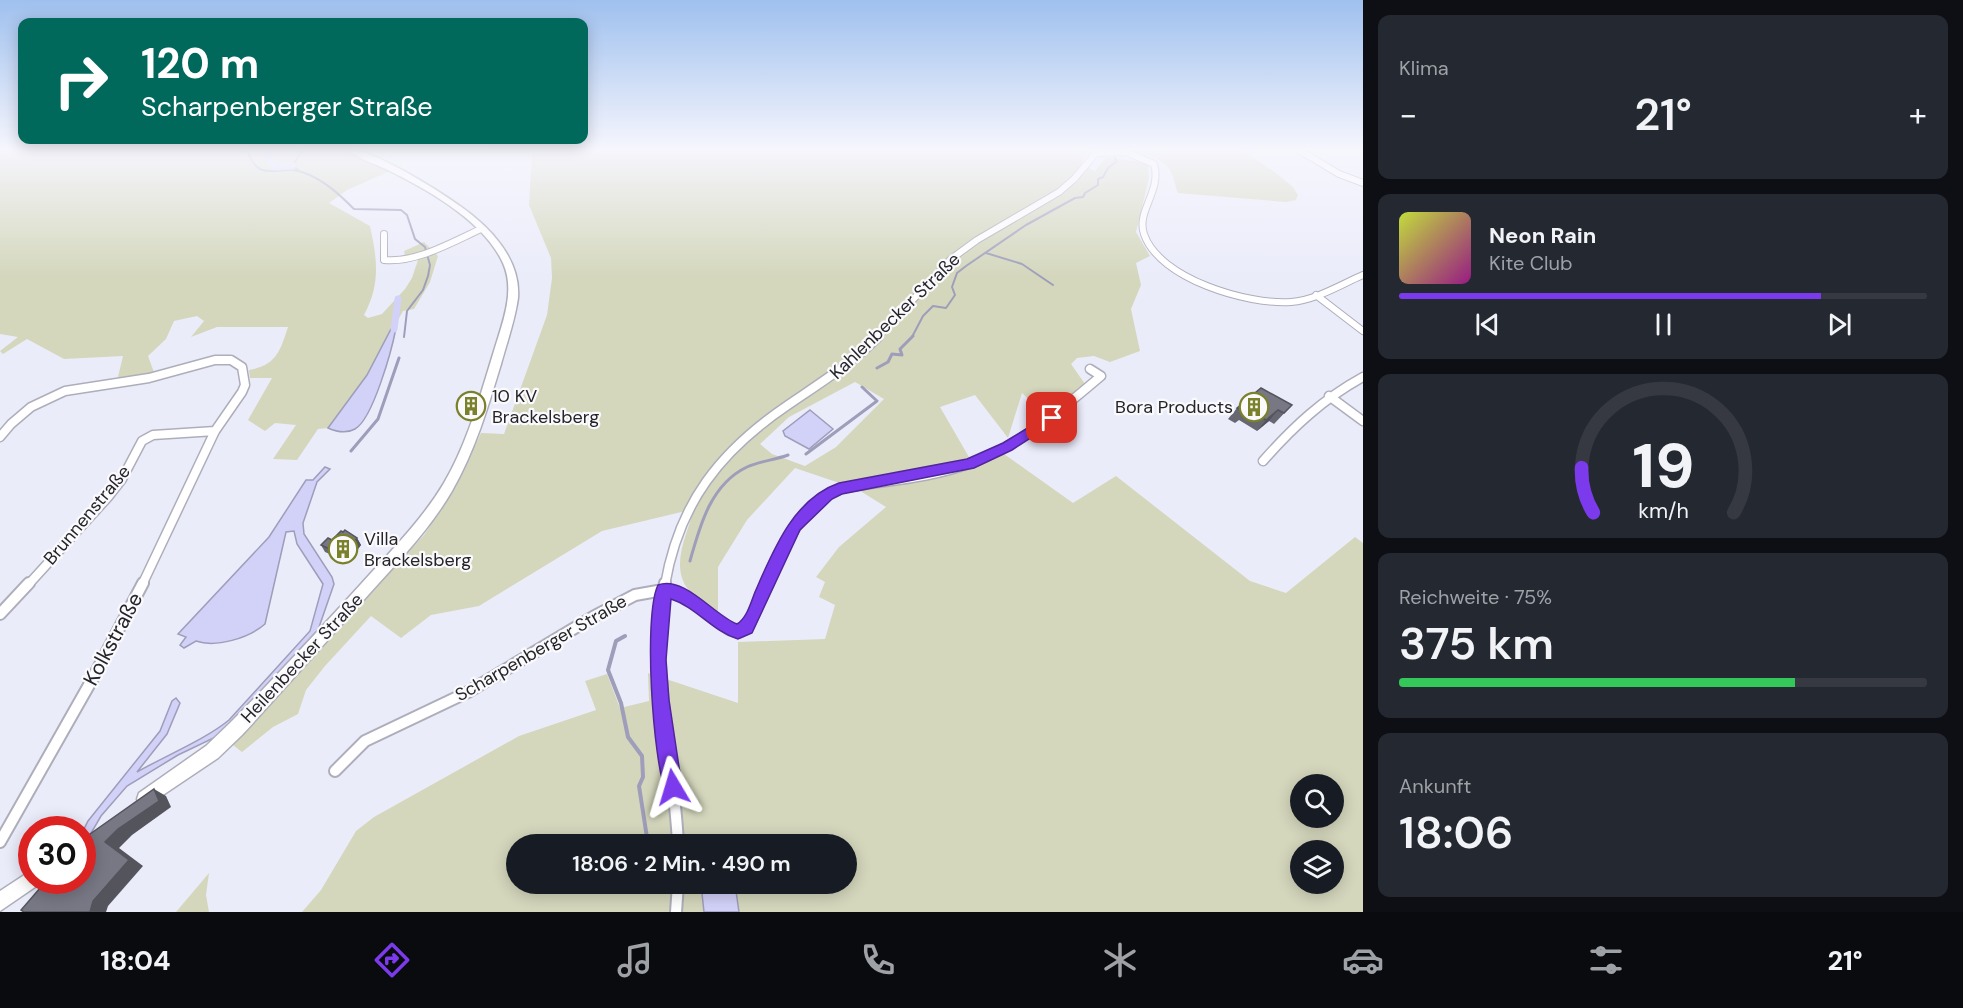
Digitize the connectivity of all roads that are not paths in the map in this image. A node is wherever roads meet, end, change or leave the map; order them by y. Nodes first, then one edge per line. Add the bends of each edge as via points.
1 (431, 193) edge
2 (1058, 193) edge
3 (1152, 193) edge
4 (481, 229) junction
5 (384, 234) dead end
6 (1363, 275) edge
7 (1316, 295) junction
8 (1363, 331) edge
9 (1090, 369) dead end
10 (1363, 377) edge
11 (1329, 396) junction
12 (1363, 421) edge
13 (215, 431) junction
14 (0, 437) edge
15 (1263, 461) dead end
16 (663, 590) junction
17 (0, 614) edge
18 (335, 771) dead end
19 (135, 806) edge
20 (677, 834) edge
21 (0, 842) edge
22 (18, 889) edge
23 (677, 894) edge
24 (0, 902) edge
25 (676, 912) edge

1 - 4 main road, Heilenbecker Straße
2 - 16 street, Kahlenbecker Straße via 953,258 840,372 738,441 716,464 686,510
3 - 7 street, Kahlenbecker Straße via 1142,224 1144,236 1157,255 1178,270 1216,289 1249,299 1278,303
4 - 5 street via 396,261 384,260
4 - 19 main road, Heilenbecker Straße via 508,263 513,297 481,409 448,486 398,553 236,729 212,752
6 - 7 street
7 - 8 street
9 - 16 street, Scharpenberger Straße via 1101,376 1052,418 1008,447 969,464 839,489 827,495 795,526 747,628 738,632 729,629 687,597
10 - 11 street
11 - 12 street
11 - 15 street via 1309,410
13 - 14 street, Kolkstraße via 245,385 244,369 228,359 58,394 15,419
13 - 17 street, Brunnenstraße via 145,438 122,479
13 - 21 street, Kolkstraße via 145,579
16 - 18 street, Scharpenberger Straße via 634,595 468,692 365,741
16 - 20 street, Kahlenbecker Straße via 659,670
22 - 24 main road
23 - 25 street

